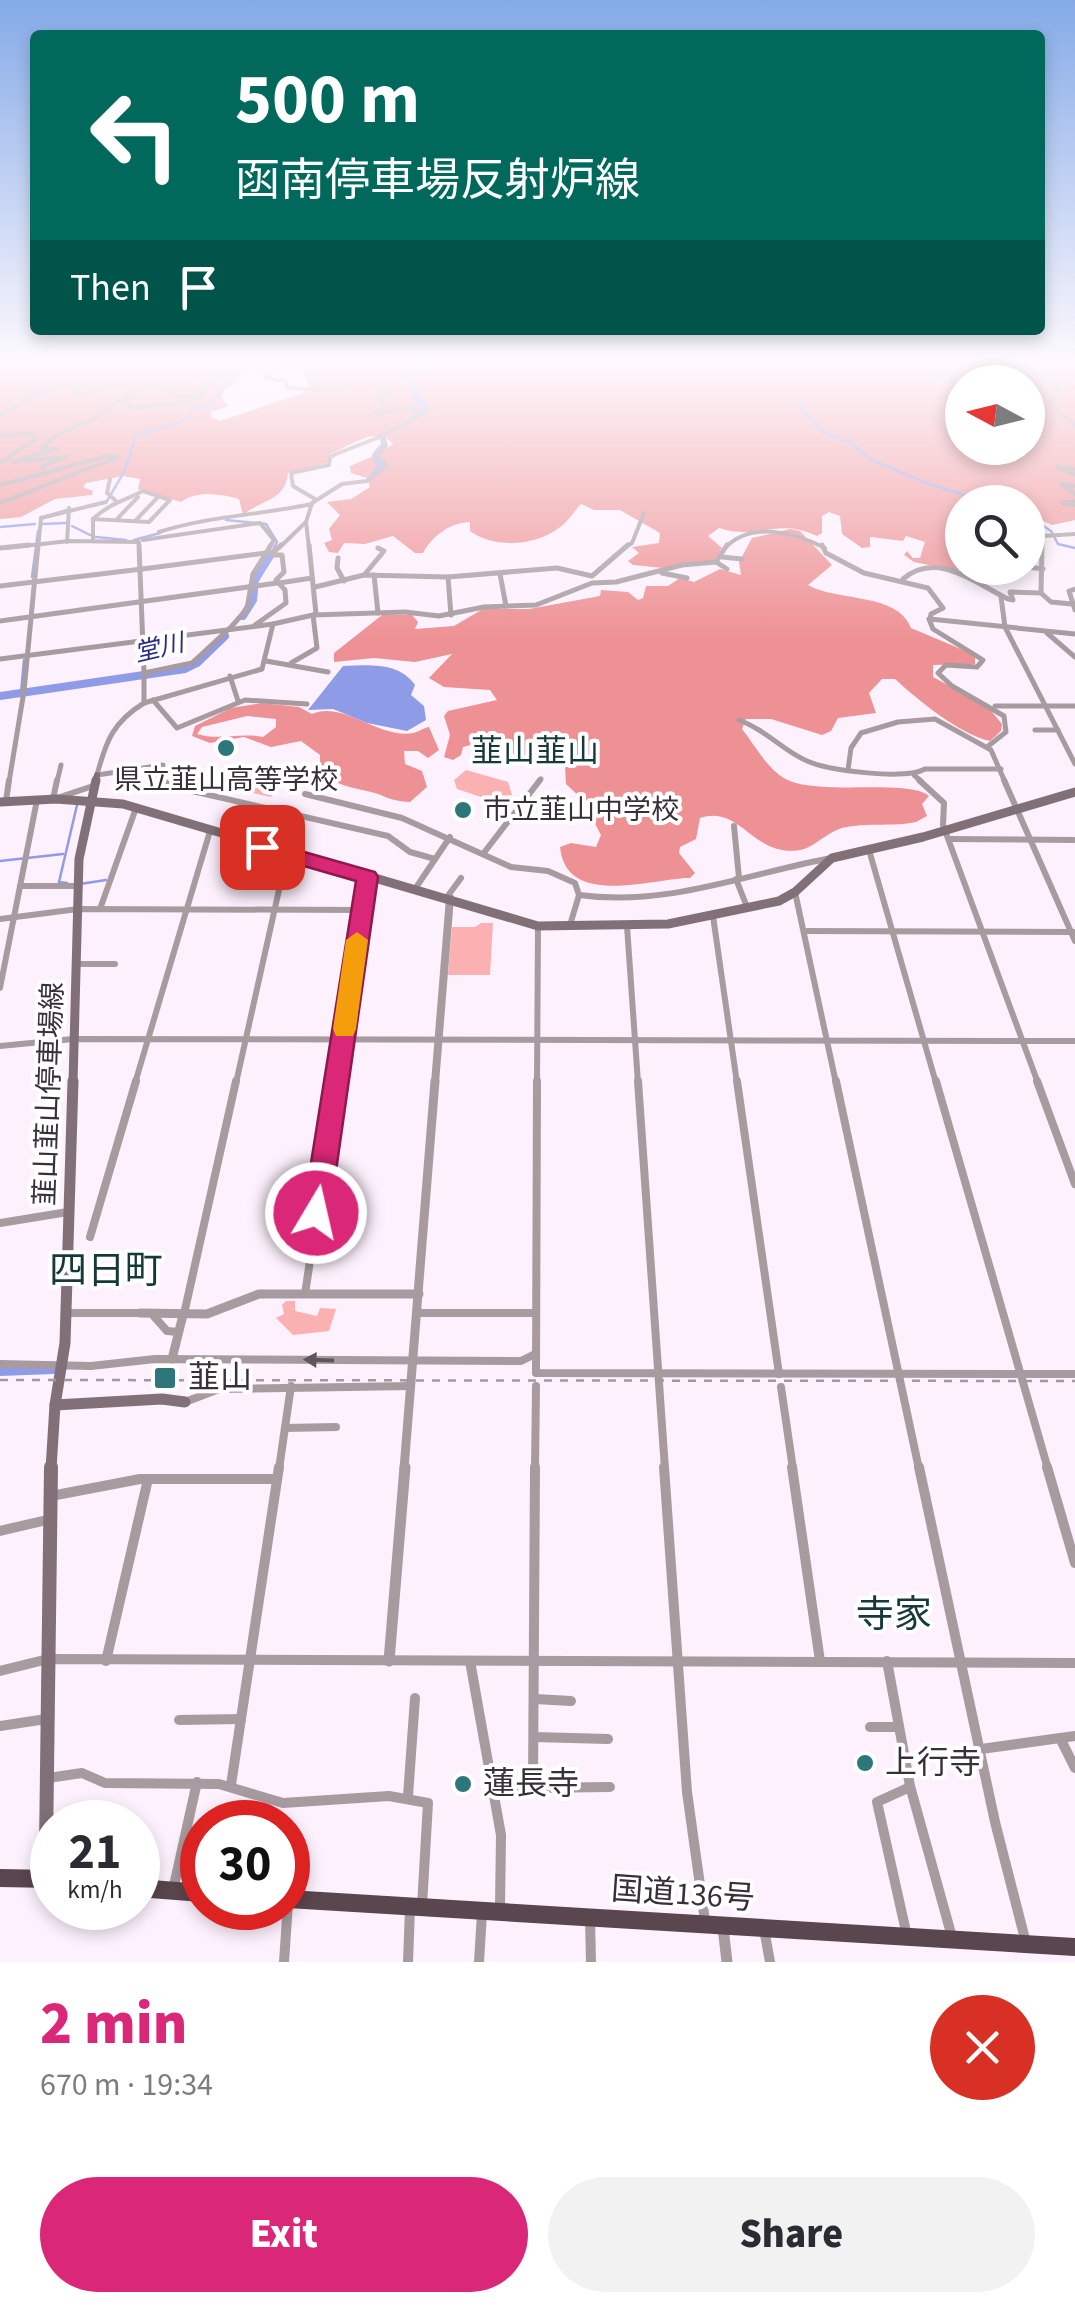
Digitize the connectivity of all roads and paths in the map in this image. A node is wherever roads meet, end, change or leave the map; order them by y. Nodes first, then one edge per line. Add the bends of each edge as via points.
1 (39, 455) edge
2 (334, 455) edge
3 (377, 455) edge
4 (44, 468) dead end
5 (110, 479) dead end
6 (0, 484) edge
7 (1075, 486) edge
8 (140, 494) junction
9 (1075, 494) edge
10 (158, 497) junction
11 (114, 501) junction
12 (314, 502) junction
13 (0, 503) edge
14 (70, 509) junction
15 (644, 514) dead end
16 (118, 518) junction
17 (94, 519) junction
18 (136, 521) junction
19 (306, 522) junction
20 (1075, 534) edge
21 (1045, 536) edge
22 (141, 541) junction
23 (67, 542) junction
24 (93, 542) junction
25 (37, 544) junction
26 (0, 548) edge
27 (378, 548) dead end
28 (272, 552) junction
29 (722, 557) junction
30 (338, 558) dead end
31 (742, 559) dead end
32 (716, 562) junction
33 (726, 568) dead end
34 (142, 569) junction
35 (945, 570) edge
36 (661, 572) junction
37 (500, 574) junction
38 (364, 575) junction
39 (374, 575) junction
40 (448, 577) junction
41 (312, 578) junction
42 (687, 578) dead end
43 (592, 579) junction
44 (903, 579) junction
45 (344, 581) junction
46 (35, 582) junction
47 (277, 583) junction
48 (980, 585) edge
49 (1039, 585) edge
50 (0, 586) edge
51 (253, 587) junction
52 (315, 587) junction
53 (1075, 589) edge
54 (1042, 592) junction
55 (1001, 597) junction
56 (142, 602) junction
57 (506, 606) junction
58 (1074, 606) edge
59 (378, 613) junction
60 (315, 615) junction
61 (451, 615) junction
62 (32, 617) junction
63 (930, 619) junction
64 (0, 621) edge
65 (273, 624) junction
66 (255, 625) junction
67 (234, 626) junction
68 (1005, 627) junction
69 (1046, 632) junction
70 (1075, 634) edge
71 (143, 638) junction
72 (28, 654) junction
73 (1075, 657) edge
74 (0, 658) edge
75 (266, 661) junction
76 (292, 663) junction
77 (328, 672) dead end
78 (144, 675) junction
79 (230, 676) junction
80 (153, 700) junction
81 (238, 702) junction
82 (144, 703) junction
83 (307, 704) dead end
84 (994, 706) junction
85 (1045, 706) junction
86 (1075, 706) edge
87 (740, 720) dead end
88 (1035, 730) dead end
89 (1058, 730) junction
90 (988, 748) junction
91 (1071, 749) edge
92 (14, 750) junction
93 (0, 752) edge
94 (60, 764) dead end
95 (1075, 764) edge
96 (164, 765) dead end
97 (148, 768) junction
98 (1001, 769) junction
99 (848, 770) junction
100 (97, 775) junction
101 (914, 775) junction
102 (541, 779) dead end
103 (93, 786) junction
104 (1075, 792) edge
105 (305, 794) dead end
106 (37, 799) junction
107 (55, 799) junction
108 (3, 802) edge
109 (90, 802) junction
110 (136, 808) junction
111 (1019, 810) junction
112 (734, 826) dead end
113 (210, 831) junction
114 (945, 833) junction
115 (450, 837) junction
116 (1031, 840) junction
117 (1075, 840) edge
118 (868, 849) junction
119 (287, 854) junction
120 (483, 854) junction
121 (832, 858) junction
122 (434, 859) junction
123 (367, 877) junction
124 (461, 878) dead end
125 (737, 878) junction
126 (20, 886) junction
127 (79, 886) junction
128 (415, 889) junction
129 (796, 892) junction
130 (579, 895) junction
131 (448, 897) junction
132 (748, 908) junction
133 (78, 909) junction
134 (100, 909) junction
135 (187, 909) junction
136 (274, 910) junction
137 (362, 910) junction
138 (713, 916) junction
139 (14, 917) junction
140 (0, 919) edge
141 (538, 926) junction
142 (570, 926) junction
143 (626, 926) junction
144 (804, 931) junction
145 (892, 932) junction
146 (982, 932) junction
147 (1073, 932) edge
148 (1075, 941) edge
149 (3, 958) edge
150 (76, 964) junction
151 (115, 964) dead end
152 (2, 972) edge
153 (0, 987) edge
154 (74, 1039) junction
155 (148, 1040) junction
156 (246, 1040) junction
157 (343, 1040) junction
158 (439, 1040) junction
159 (537, 1040) junction
160 (731, 1040) junction
161 (634, 1041) junction
162 (827, 1041) junction
163 (924, 1041) junction
164 (1023, 1041) junction
165 (1075, 1041) edge
166 (0, 1046) edge
167 (1075, 1184) edge
168 (68, 1212) junction
169 (0, 1223) edge
170 (90, 1236) dead end
171 (305, 1294) junction
172 (419, 1294) junction
173 (64, 1313) junction
174 (146, 1313) junction
175 (418, 1313) junction
176 (535, 1313) junction
177 (183, 1315) junction
178 (179, 1332) junction
179 (536, 1353) junction
180 (172, 1360) junction
181 (415, 1361) junction
182 (0, 1364) edge
183 (63, 1364) junction
184 (658, 1374) junction
185 (780, 1374) junction
186 (899, 1374) junction
187 (1075, 1374) edge
188 (1021, 1375) junction
189 (291, 1386) junction
190 (413, 1386) junction
191 (536, 1386) dead end
192 (781, 1387) dead end
193 (185, 1402) joint
194 (55, 1405) junction
195 (336, 1427) dead end
196 (285, 1428) junction
197 (276, 1478) junction
198 (148, 1479) junction
199 (50, 1496) junction
200 (50, 1519) junction
201 (0, 1531) edge
202 (1075, 1563) edge
203 (48, 1659) junction
204 (106, 1661) junction
205 (250, 1661) junction
206 (820, 1661) junction
207 (888, 1661) junction
208 (389, 1662) junction
209 (470, 1662) junction
210 (535, 1662) junction
211 (677, 1662) junction
212 (962, 1662) junction
213 (1075, 1663) edge
214 (0, 1671) edge
215 (415, 1698) dead end
216 (534, 1700) junction
217 (571, 1701) dead end
218 (47, 1719) junction
219 (179, 1720) dead end
220 (241, 1720) junction
221 (0, 1726) edge
222 (870, 1727) dead end
223 (899, 1727) junction
224 (534, 1736) junction
225 (1075, 1736) edge
226 (1060, 1738) junction
227 (608, 1739) dead end
228 (981, 1749) junction
229 (1075, 1768) edge
230 (47, 1778) junction
231 (197, 1782) junction
232 (230, 1785) junction
233 (610, 1787) dead end
234 (910, 1787) junction
235 (533, 1788) junction
236 (492, 1794) junction
237 (408, 1797) junction
238 (47, 1800) edge
239 (0, 1878) edge
240 (30, 1878) edge
241 (160, 1890) edge
242 (173, 1891) junction
243 (180, 1891) edge
244 (310, 1900) edge
245 (416, 1906) junction
246 (491, 1912) junction
247 (590, 1918) junction
248 (714, 1926) junction
249 (764, 1929) junction
250 (286, 1930) edge
251 (908, 1937) junction
252 (953, 1940) junction
253 (1026, 1944) junction
254 (1074, 1951) edge
255 (284, 1962) edge
256 (408, 1962) edge
257 (479, 1962) edge
258 (590, 1962) edge
259 (727, 1962) edge
260 (770, 1962) edge

1 - 4 street via 14,462 66,458
2 - 12 street via 329,465 291,474 293,486
3 - 12 street via 386,466 367,482 342,484
5 - 11 street
6 - 13 street via 118,457
7 - 9 street via 1061,484
8 - 10 street
8 - 11 street
8 - 16 street
10 - 18 street
10 - 18 street via 170,500 149,522
11 - 14 street
11 - 17 street
12 - 19 street
12 - 22 street via 254,516 202,518
14 - 23 street
14 - 25 street via 40,518
15 - 43 street via 632,543
16 - 17 street
16 - 18 street
17 - 24 street
19 - 28 street
19 - 41 street
20 - 21 street
22 - 24 street
22 - 28 street via 260,523 274,540
22 - 34 street
23 - 24 street
23 - 25 street
25 - 26 street
25 - 46 street
27 - 38 street via 384,551
28 - 34 street
28 - 47 street via 283,556 285,568
28 - 51 street via 253,574
29 - 31 street
29 - 32 street
29 - 44 street via 736,537 784,532 824,546 864,573
30 - 45 street
32 - 33 street
32 - 36 street
34 - 46 street
34 - 56 street
35 - 44 street via 923,565
36 - 42 street
36 - 43 street via 620,582
37 - 40 street
37 - 43 street via 556,568
37 - 57 street
38 - 39 street
38 - 45 street
39 - 40 street
39 - 59 street
40 - 61 street
41 - 47 street
41 - 52 street
43 - 57 street via 540,604
44 - 63 street via 935,594 943,608
45 - 52 street
46 - 50 street
46 - 62 street
47 - 51 street
47 - 66 street via 285,604
48 - 55 street
49 - 54 street
51 - 56 street
51 - 67 street
52 - 60 street
53 - 58 street via 1069,592
54 - 55 street
54 - 58 street via 1051,602
55 - 68 street
56 - 62 street
56 - 71 street
57 - 61 street
59 - 60 street
59 - 61 street
60 - 65 street
60 - 76 street via 317,648
62 - 64 street
62 - 72 street
63 - 68 street
63 - 84 street via 931,628 984,662 974,668 946,665 938,676
65 - 66 street
65 - 75 street
66 - 67 street
67 - 71 street
67 - 78 street via 192,664
68 - 69 street
68 - 85 street
69 - 70 street
69 - 73 street
71 - 72 street
71 - 78 street
72 - 74 street
72 - 92 street
75 - 76 street
75 - 79 street via 260,670
76 - 77 street
78 - 82 street
79 - 80 street
79 - 81 street
80 - 81 street via 177,728
80 - 82 street
81 - 83 street
82 - 100 street via 108,731
84 - 85 street
84 - 90 street via 1007,729
85 - 86 street
85 - 89 street
87 - 99 street via 766,730 806,761
88 - 89 street
89 - 91 street
90 - 98 street
90 - 99 street via 934,719 898,722 861,733
91 - 95 street
92 - 93 street
92 - 108 street
94 - 107 street
96 - 97 street
97 - 100 street
97 - 122 street via 170,786 388,836
98 - 101 street via 925,769
98 - 111 street
99 - 101 street
100 - 103 main road, 韮山韮山停車場線
101 - 114 street via 944,803
102 - 120 street
103 - 107 street
103 - 109 main road, 韮山韮山停車場線
104 - 111 main road
105 - 115 street
106 - 107 main road
106 - 108 main road
106 - 126 street
107 - 109 main road
109 - 110 main road
109 - 127 main road, 韮山韮山停車場線
110 - 113 main road
110 - 134 street
111 - 114 main road
111 - 116 street
112 - 125 street
113 - 119 main road
113 - 135 street
114 - 116 street
114 - 118 main road
114 - 146 street
115 - 120 street
115 - 122 street
116 - 117 street
116 - 147 street
118 - 121 main road
118 - 145 street
119 - 123 main road
119 - 136 street
120 - 130 street via 518,869 557,874 578,884
121 - 125 street
121 - 129 main road
122 - 128 street
123 - 128 main road
123 - 137 street
124 - 131 street
125 - 130 street via 650,898
125 - 132 street
126 - 127 street
126 - 139 street
127 - 133 main road, 韮山韮山停車場線
128 - 131 main road
129 - 132 main road
129 - 144 street
130 - 142 street
131 - 141 main road
131 - 158 street
132 - 138 main road
133 - 134 street
133 - 139 street
133 - 150 main road, 韮山韮山停車場線
134 - 135 street
135 - 136 street
135 - 155 street
136 - 137 street
136 - 156 street
137 - 157 street
138 - 143 main road
138 - 160 street
139 - 140 street
139 - 149 street
141 - 142 main road
141 - 159 street
142 - 143 main road
143 - 161 street
144 - 145 street
144 - 162 street
145 - 146 street
145 - 163 street
146 - 147 street
146 - 164 street
147 - 148 street
149 - 152 street
150 - 151 street
150 - 154 main road, 韮山韮山停車場線
152 - 153 street
154 - 155 street
154 - 166 street
154 - 168 main road, 韮山韮山停車場線
155 - 156 street
155 - 170 street
156 - 157 street
156 - 177 street
157 - 158 street
157 - 171 street
158 - 159 street
158 - 172 street
159 - 161 street
159 - 176 street
160 - 161 street
160 - 162 street
160 - 185 street
161 - 184 street
162 - 163 street
162 - 186 street
163 - 164 street
163 - 188 street
164 - 165 street
164 - 167 street
168 - 169 street
168 - 173 main road, 韮山韮山停車場線
171 - 172 street
171 - 177 street via 259,1294 207,1314
172 - 175 street
173 - 174 street
173 - 183 main road, 韮山韮山停車場線
174 - 177 street
174 - 178 street via 167,1331
175 - 176 street
175 - 181 street
176 - 179 street
177 - 178 street
178 - 180 street
179 - 181 street via 521,1361
179 - 184 street via 536,1372
181 -> 180 street
180 - 183 street
181 - 190 street
182 - 183 street
183 - 194 main road, 韮山韮山停車場線
184 - 185 street
184 - 211 street
185 - 186 street
186 - 188 street
186 - 212 street
187 - 188 street
188 - 202 street
189 - 190 street
189 - 193 street via 218,1388
189 - 196 street
190 - 208 street
191 - 210 street
192 - 206 street
193 - 194 main road
194 - 199 main road, 韮山韮山停車場線
195 - 196 street
196 - 197 street
197 - 198 street
197 - 205 street
198 - 199 street
198 - 204 street
199 - 200 main road, 韮山韮山停車場線
200 - 201 street
200 - 203 main road, 韮山韮山停車場線
203 - 204 street
203 - 214 street
203 - 218 main road, 韮山韮山停車場線
204 - 205 street
205 - 208 street
205 - 220 street
206 - 207 street
206 - 211 street
207 - 212 street
207 - 223 street
208 - 209 street
209 - 210 street
209 - 236 street
210 - 211 street
210 - 216 street
211 - 248 street via 687,1792
212 - 213 street
212 - 228 street
215 - 237 street
216 - 217 street
216 - 224 street
218 - 221 street
218 - 230 main road, 韮山韮山停車場線
219 - 220 street
220 - 232 street
222 - 223 street
223 - 234 street
224 - 227 street
224 - 235 street
225 - 226 street
226 - 228 street
226 - 229 street
228 - 253 street
230 - 231 street via 82,1772 105,1783
230 - 238 main road, 韮山韮山停車場線
231 - 232 street
231 - 242 street
232 - 237 street via 283,1803
233 - 235 street
234 - 251 street via 877,1802
234 - 252 street
235 - 236 street
236 - 246 street via 503,1857
237 - 245 street via 428,1803
239 - 240 highway
241 - 242 highway
242 - 243 highway
244 - 245 highway, 国道136号
245 - 246 highway, 国道136号
245 - 256 street
246 - 247 highway, 国道136号
246 - 257 street
247 - 248 highway, 国道136号
247 - 258 street
248 - 249 highway, 国道136号
248 - 259 street
249 - 251 highway, 国道136号
249 - 260 street
250 - 255 street
251 - 252 highway, 国道136号
252 - 253 highway, 国道136号
253 - 254 highway, 国道136号

